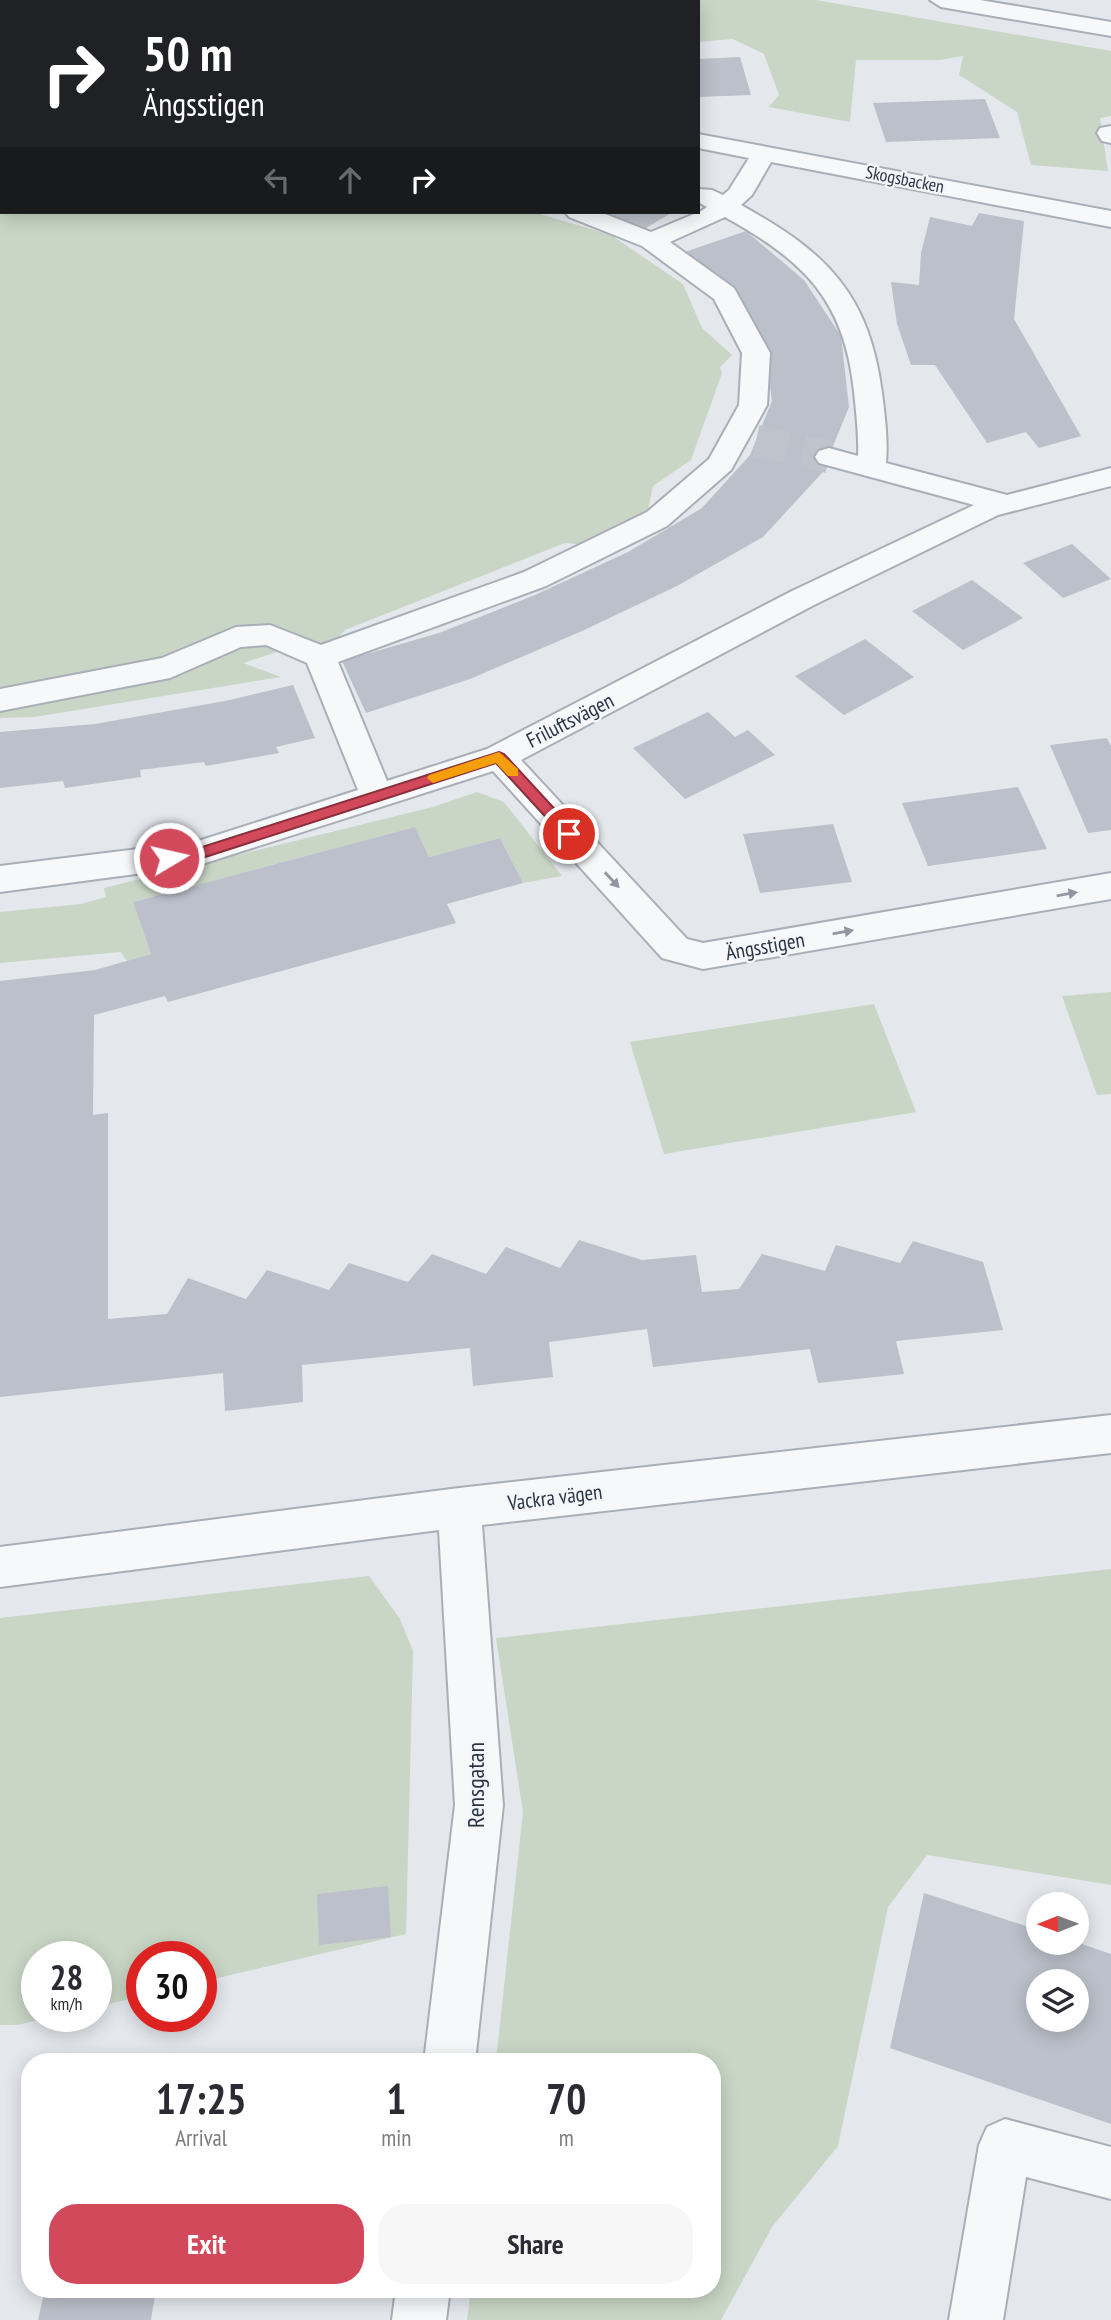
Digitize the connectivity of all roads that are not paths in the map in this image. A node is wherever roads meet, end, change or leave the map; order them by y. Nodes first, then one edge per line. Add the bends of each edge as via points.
1 (941, 0) edge
2 (1111, 29) edge
3 (700, 141) edge
4 (764, 153) junction
5 (700, 193) edge
6 (724, 205) junction
7 (583, 214) edge
8 (1111, 219) edge
9 (651, 241) junction
10 (829, 457) tunnel mouth
11 (871, 467) junction
12 (1111, 477) edge
13 (1006, 504) junction
14 (320, 656) junction
15 (0, 700) edge
16 (499, 757) junction
17 (377, 796) junction
18 (0, 879) edge
19 (1111, 886) edge
20 (1111, 1434) edge
21 (459, 1508) junction
22 (0, 1567) edge
23 (450, 2053) edge
24 (1111, 2173) edge
25 (422, 2298) edge
26 (419, 2320) edge
27 (976, 2320) edge

1 - 2 street
3 - 4 street, Skogsbacken
4 - 6 street via 739,195
4 - 8 street, Skogsbacken
5 - 6 street
6 - 9 street via 710,216
6 - 11 street via 802,257 835,290 856,330 866,374 874,440
7 - 9 street
9 - 14 street via 725,294 756,354 746,438 657,519 535,579
10 - 11 street
11 - 13 street
12 - 13 street, Friluftsvägen
13 - 16 street, Friluftsvägen via 803,598
14 - 15 street via 270,635 236,637 170,667
14 - 17 street
16 - 17 street, Friluftsvägen
16 -> 19 street, Ängsstigen via 675,949 703,956
17 - 18 street, Friluftsvägen via 196,855
20 - 21 street, Vackra vägen
21 - 22 street, Vackra vägen
21 - 23 street, Rensgatan via 479,1805
24 - 27 street via 1005,2145
25 - 26 street

